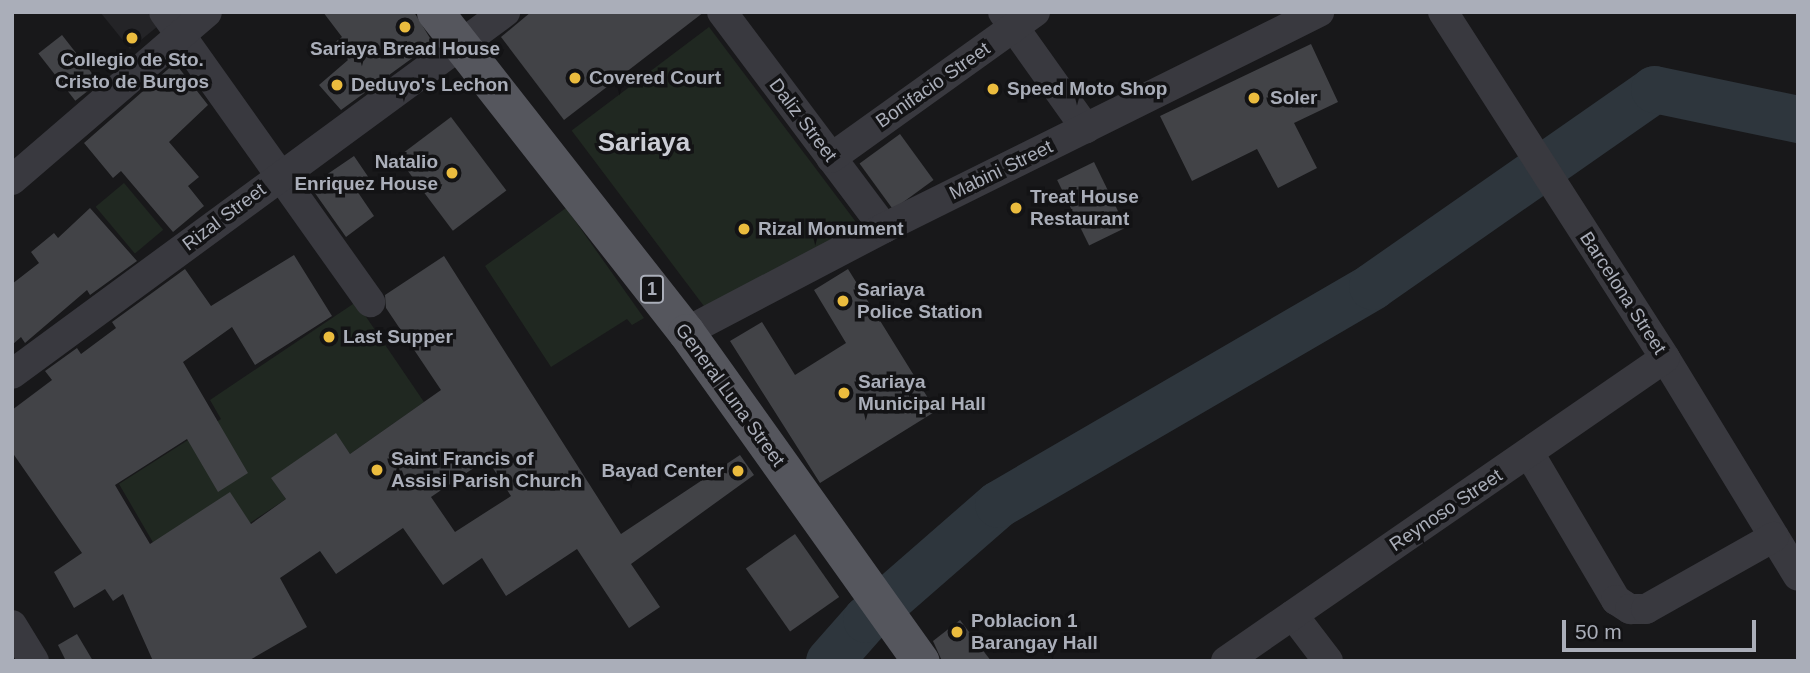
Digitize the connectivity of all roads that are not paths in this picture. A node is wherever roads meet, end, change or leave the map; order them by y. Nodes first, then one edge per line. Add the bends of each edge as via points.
1 (207, 12) edge
2 (435, 12) edge
3 (505, 12) edge
4 (722, 12) edge
5 (1319, 12) edge
6 (1443, 12) edge
7 (1018, 17) edge
8 (173, 23) edge
9 (461, 44) junction
10 (1086, 129) junction
11 (831, 158) junction
12 (281, 174) junction
13 (12, 180) edge
14 (884, 228) junction
15 (370, 302) dead end
16 (686, 332) junction
17 (1665, 358) junction
18 (12, 374) edge
19 (1529, 453) junction
20 (1774, 537) junction
21 (1798, 576) edge
22 (1293, 615) junction
23 (12, 625) edge
24 (34, 661) edge
25 (921, 661) edge
26 (1226, 661) edge
27 (1328, 661) edge

1 - 8 street
2 - 9 main road, General Luna Street / 1
3 - 9 street, Rizal Street
4 - 11 street, Daliz Street
5 - 10 street, Mabini Street
6 - 17 street, Barcelona Street
7 - 10 street
7 - 11 street, Bonifacio Street
8 - 12 street
8 - 13 street
9 - 12 street, Rizal Street
9 - 16 main road, General Luna Street / 1
10 - 14 street, Mabini Street
11 - 14 street, Daliz Street
12 - 15 street
12 - 18 street, Rizal Street
14 - 16 street, Mabini Street
16 - 25 main road, General Luna Street / 1
17 - 19 street, Reynoso Street
17 - 20 street, Barcelona Street
19 - 20 street via 1616,600 1630,609 1646,609
19 - 22 street, Reynoso Street
20 - 21 street, Barcelona Street
22 - 26 street, Reynoso Street
22 - 27 street
23 - 24 street

